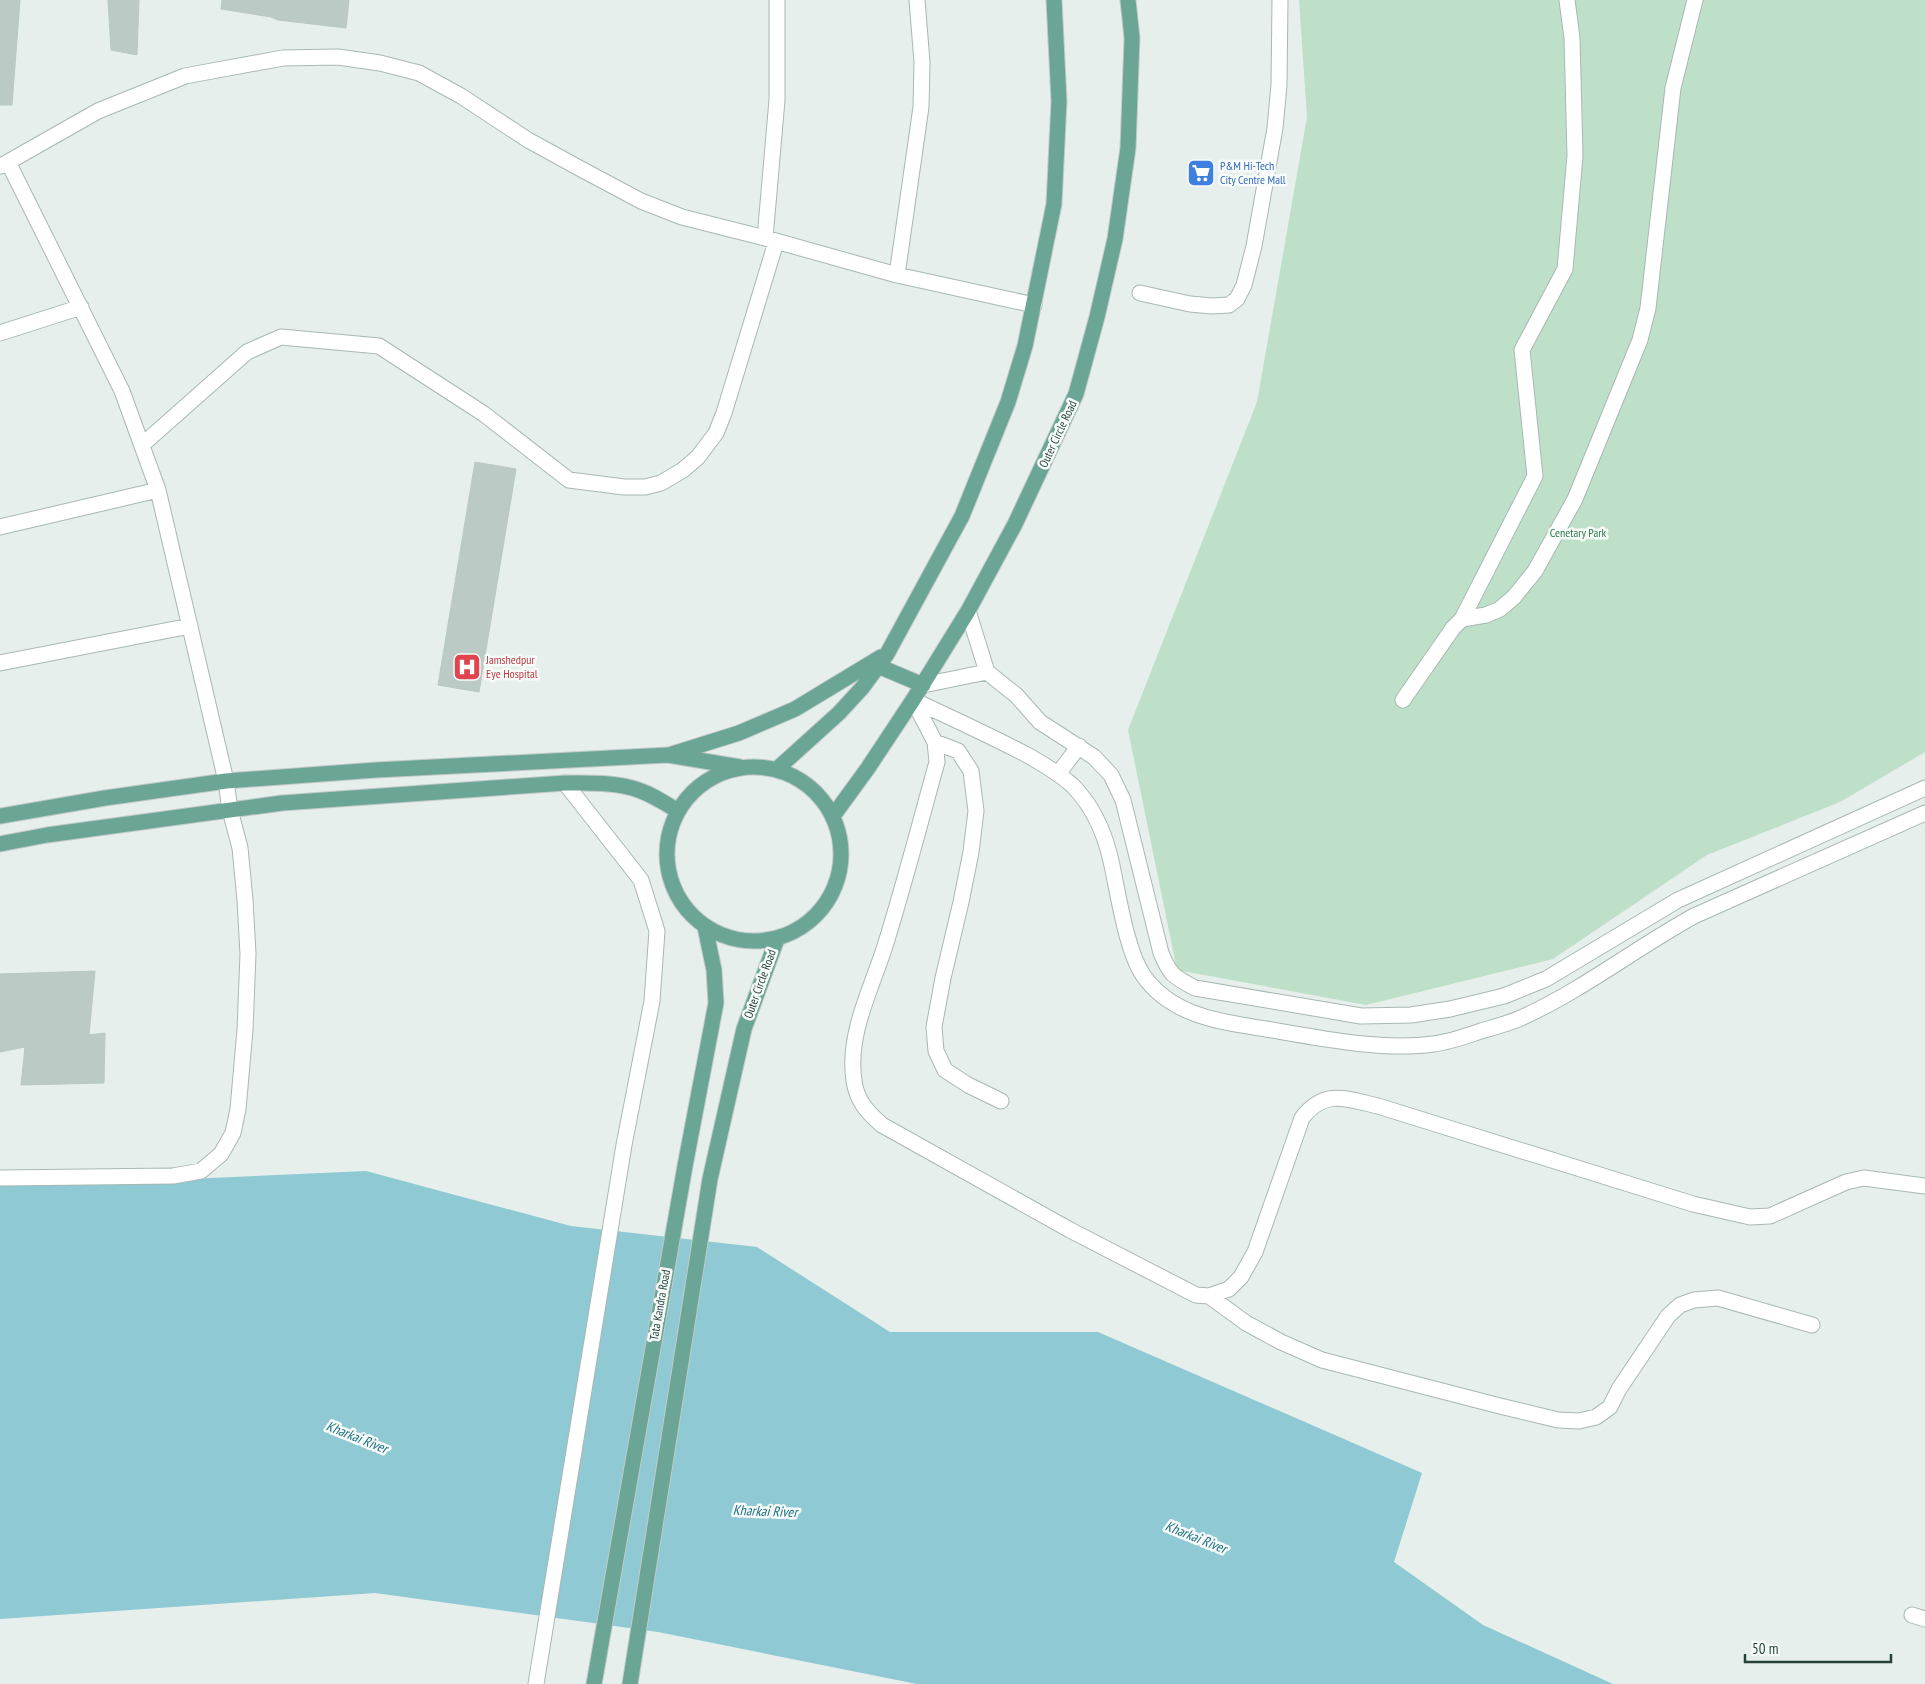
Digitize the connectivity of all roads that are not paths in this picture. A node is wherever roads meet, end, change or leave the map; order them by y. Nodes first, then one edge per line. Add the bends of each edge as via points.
1 (777, 0) edge
2 (916, 0) edge
3 (1054, 0) edge
4 (1128, 0) edge
5 (1280, 0) edge
6 (1568, 0) edge
7 (1695, 0) edge
8 (4, 164) edge
9 (770, 240) junction
10 (897, 275) junction
11 (1140, 293) dead end
12 (1034, 305) junction
13 (81, 307) junction
14 (0, 333) edge
15 (142, 445) junction
16 (158, 490) junction
17 (0, 527) edge
18 (968, 611) junction
19 (1462, 620) junction
20 (190, 626) junction
21 (882, 660) junction
22 (0, 663) edge
23 (987, 672) junction
24 (923, 685) junction
25 (913, 700) junction
26 (1403, 700) dead end
27 (935, 742) junction
28 (1079, 746) junction
29 (668, 755) junction
30 (740, 767) junction
31 (777, 769) junction
32 (1058, 774) junction
33 (226, 782) junction
34 (565, 783) junction
35 (1925, 788) edge
36 (230, 810) junction
37 (678, 811) junction
38 (1925, 813) edge
39 (0, 816) edge
40 (833, 816) junction
41 (0, 844) edge
42 (704, 926) junction
43 (777, 939) junction
44 (1001, 1101) dead end
45 (0, 1178) edge
46 (1925, 1186) edge
47 (1209, 1296) junction
48 (1812, 1325) dead end
49 (536, 1684) edge
50 (594, 1684) edge
51 (630, 1684) edge

1 - 9 street via 777,100
2 - 10 street via 922,62 921,107
3 - 12 main road via 1059,101 1054,204
4 - 18 main road, Outer Circle Road via 1132,38 1128,148 1115,239 1097,317 1076,394 1015,524
5 - 11 street via 1280,85 1275,128 1244,285 1237,299 1229,305 1190,304
6 - 19 street via 1575,156 1565,269 1522,350 1535,476
7 - 19 street via 1673,88 1648,308 1640,340 1575,499 1535,571 1500,609
8 - 9 street via 98,112 185,76 283,58 338,57 419,73 528,140 641,201 682,217
8 - 13 street
9 - 10 street
9 - 15 street via 716,433 698,457 661,483 624,487 569,480 484,414 378,346 281,337 247,352
10 - 12 street
12 - 21 main road via 1008,402 962,516
13 - 14 street
13 - 15 street via 122,391
15 - 16 street
16 - 17 street
16 - 20 street
18 - 23 street
18 - 24 main road, Outer Circle Road
19 - 26 street
20 - 22 street
20 - 33 street
21 - 24 main road
21 - 29 main road via 794,709 739,733
21 - 31 main road via 839,713
23 - 24 street
23 - 28 street via 1016,695 1040,722
24 - 25 main road, Outer Circle Road
25 - 27 street
25 - 32 street via 1008,745
25 - 40 main road, Outer Circle Road
27 - 44 street via 958,751 971,771 976,810 966,877 934,1027 936,1051 945,1070
27 - 47 street via 937,762 885,946 854,1036 857,1098 867,1112 890,1130 1070,1230 1196,1295
28 - 32 street
28 - 35 street via 1110,775 1123,800 1160,953 1167,969 1176,978 1195,988 1361,1016 1411,1015 1513,993 1546,979 1678,900
29 - 30 main road
29 - 33 main road via 376,770
30 - 31 main road
30 - 37 main road via 715,775 694,790
31 - 40 main road via 810,787
32 - 38 street via 1073,786 1099,825 1109,852 1131,950 1155,990 1181,1008 1211,1020 1388,1046 1433,1044 1521,1018 1561,998 1694,916
33 - 36 street
33 - 39 main road
34 - 36 main road via 282,803
34 - 37 main road via 604,783 633,788
34 - 49 street via 641,880 657,931 652,1001 624,1145
36 - 41 main road
36 - 45 street via 240,848 248,954 238,1109 232,1133 221,1154 201,1171 173,1176
37 - 42 main road via 668,835 668,870 680,902
40 - 43 main road via 841,854 833,890 810,921
42 - 43 main road via 740,941
42 - 50 main road, Tata Kandra Road via 714,970 716,1003 684,1166
43 - 51 main road, Outer Circle Road via 744,1029 710,1179
46 - 47 street via 1864,1178 1846,1182 1770,1216 1750,1217 1693,1204 1378,1106 1343,1098 1329,1099 1311,1106 1302,1118 1255,1252 1241,1277 1229,1289
47 - 48 street via 1246,1323 1322,1360 1558,1420 1579,1421 1596,1417 1610,1408 1619,1389 1668,1316 1680,1305 1718,1298

